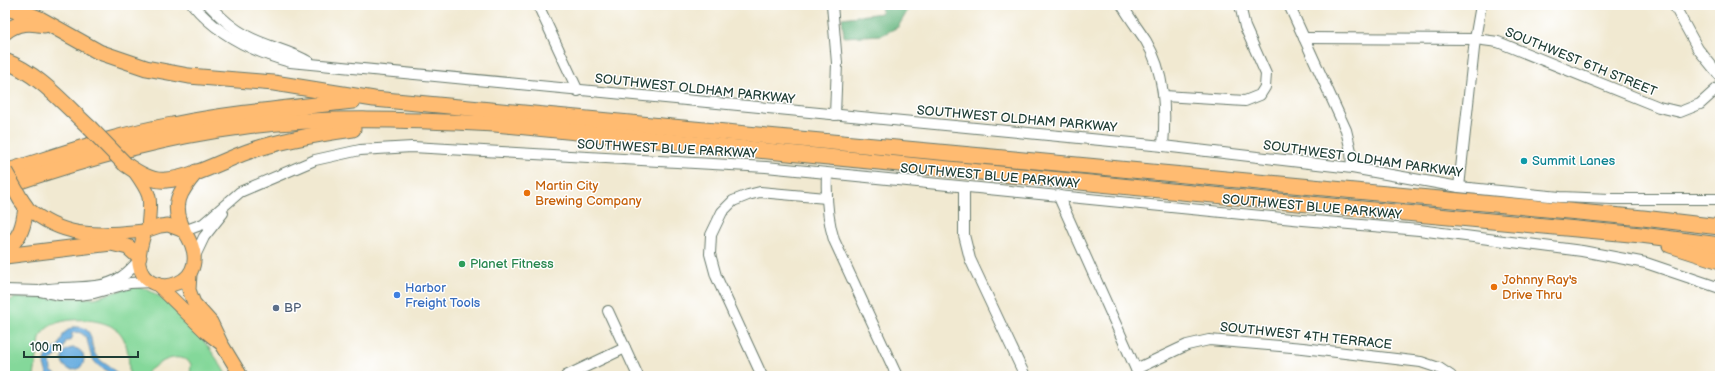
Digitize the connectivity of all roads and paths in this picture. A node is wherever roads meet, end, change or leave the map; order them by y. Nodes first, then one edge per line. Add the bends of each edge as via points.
1 (193, 5) edge
2 (209, 5) edge
3 (538, 5) edge
4 (832, 5) edge
5 (1122, 5) edge
6 (1240, 5) edge
7 (1289, 5) edge
8 (1481, 5) edge
9 (1674, 5) edge
10 (5, 8) edge
11 (60, 29) junction
12 (5, 32) edge
13 (1304, 38) junction
14 (1475, 39) junction
15 (5, 61) edge
16 (311, 63) junction
17 (1720, 76) edge
18 (1720, 86) edge
19 (578, 90) junction
20 (1164, 96) junction
21 (374, 99) junction
22 (835, 115) junction
23 (414, 120) junction
24 (1163, 146) junction
25 (130, 168) junction
26 (1352, 168) junction
27 (196, 171) junction
28 (5, 172) edge
29 (827, 174) junction
30 (257, 185) junction
31 (5, 186) edge
32 (964, 187) junction
33 (1459, 187) junction
34 (1058, 195) junction
35 (826, 198) junction
36 (1720, 199) edge
37 (24, 204) junction
38 (1720, 227) edge
39 (147, 230) junction
40 (184, 230) junction
41 (1641, 235) junction
42 (1720, 245) edge
43 (5, 248) edge
44 (5, 256) edge
45 (194, 258) junction
46 (139, 259) junction
47 (1720, 261) edge
48 (190, 274) junction
49 (154, 283) junction
50 (1720, 288) edge
51 (5, 290) edge
52 (40, 291) junction
53 (608, 311) dead end
54 (220, 343) junction
55 (625, 348) junction
56 (1138, 373) edge
57 (241, 376) edge
58 (566, 376) edge
59 (638, 376) edge
60 (762, 376) edge
61 (897, 376) edge
62 (1025, 376) edge
63 (1452, 376) edge

1 - 16 street, SOUTHWEST OLDHAM PARKWAY via 223,32 242,44 290,62
2 - 16 street, SOUTHWEST OLDHAM PARKWAY via 224,20 247,36 296,54
3 - 19 street
4 - 22 street via 837,63
5 - 20 street via 1146,42 1157,67
6 - 20 street via 1245,27 1266,74 1265,87 1260,94 1245,101
7 - 13 street
8 - 14 street
9 - 17 street via 1698,49
10 - 11 highway via 25,13
11 - 12 highway via 26,23
11 - 21 highway via 99,52 146,68 189,76 274,83
13 - 14 street, SOUTHWEST 6TH STREET
13 - 26 street via 1346,130
14 - 18 street, SOUTHWEST 6TH STREET via 1498,42 1658,107 1680,112 1700,104
14 - 33 street
15 - 25 highway, bridge via 19,66 37,78
16 - 19 street, SOUTHWEST OLDHAM PARKWAY
19 - 22 street, SOUTHWEST OLDHAM PARKWAY
20 - 24 street
21 - 28 highway via 240,113 170,125 88,146
21 - 38 highway
22 - 24 street, SOUTHWEST OLDHAM PARKWAY
23 - 27 highway via 311,135 248,152
23 - 31 highway via 318,121 240,127 173,139 102,156
23 - 41 highway via 495,124 1173,192
24 - 26 street, SOUTHWEST OLDHAM PARKWAY
25 - 27 highway via 165,181
25 - 39 main road via 148,190 151,206
26 - 33 street, SOUTHWEST OLDHAM PARKWAY
27 - 40 highway via 184,185 178,200 176,215
28 - 37 highway, bridge
29 - 30 street, SOUTHWEST BLUE PARKWAY via 766,167 412,148 360,150 315,160
29 - 32 street, SOUTHWEST BLUE PARKWAY
29 - 35 street
30 - 40 street, SOUTHWEST BLUE PARKWAY via 240,192 203,224
30 - 45 street, SOUTHWEST BLUE PARKWAY via 216,220
32 - 34 street, SOUTHWEST BLUE PARKWAY
32 - 62 street via 962,215 970,258
33 - 36 street, SOUTHWEST OLDHAM PARKWAY via 1584,198
34 - 50 street, SOUTHWEST BLUE PARKWAY via 1419,230 1582,251 1646,263
34 - 56 street
35 - 60 street via 760,192 748,195 733,201 722,212 711,235 710,254 716,276
35 - 61 street via 828,222 834,240
37 - 39 main road via 47,223 69,232 101,234
37 - 43 highway via 19,235
39 - 40 main road via 168,225
39 - 46 main road
40 - 45 main road via 192,245
41 - 42 highway
41 - 47 highway
44 - 46 highway via 111,244 128,247
45 - 48 main road
46 - 49 main road via 141,269
46 - 52 street via 127,273 112,282
48 - 49 main road via 182,282 174,284
48 - 54 main road via 190,290 194,303 211,322
49 - 52 street via 130,283 94,294 60,295
49 - 54 main road
51 - 52 street
53 - 55 street
54 - 57 main road
55 - 58 street
55 - 59 street
56 - 63 street, SOUTHWEST 4TH TERRACE via 1187,345 1209,340 1421,362 1440,368

